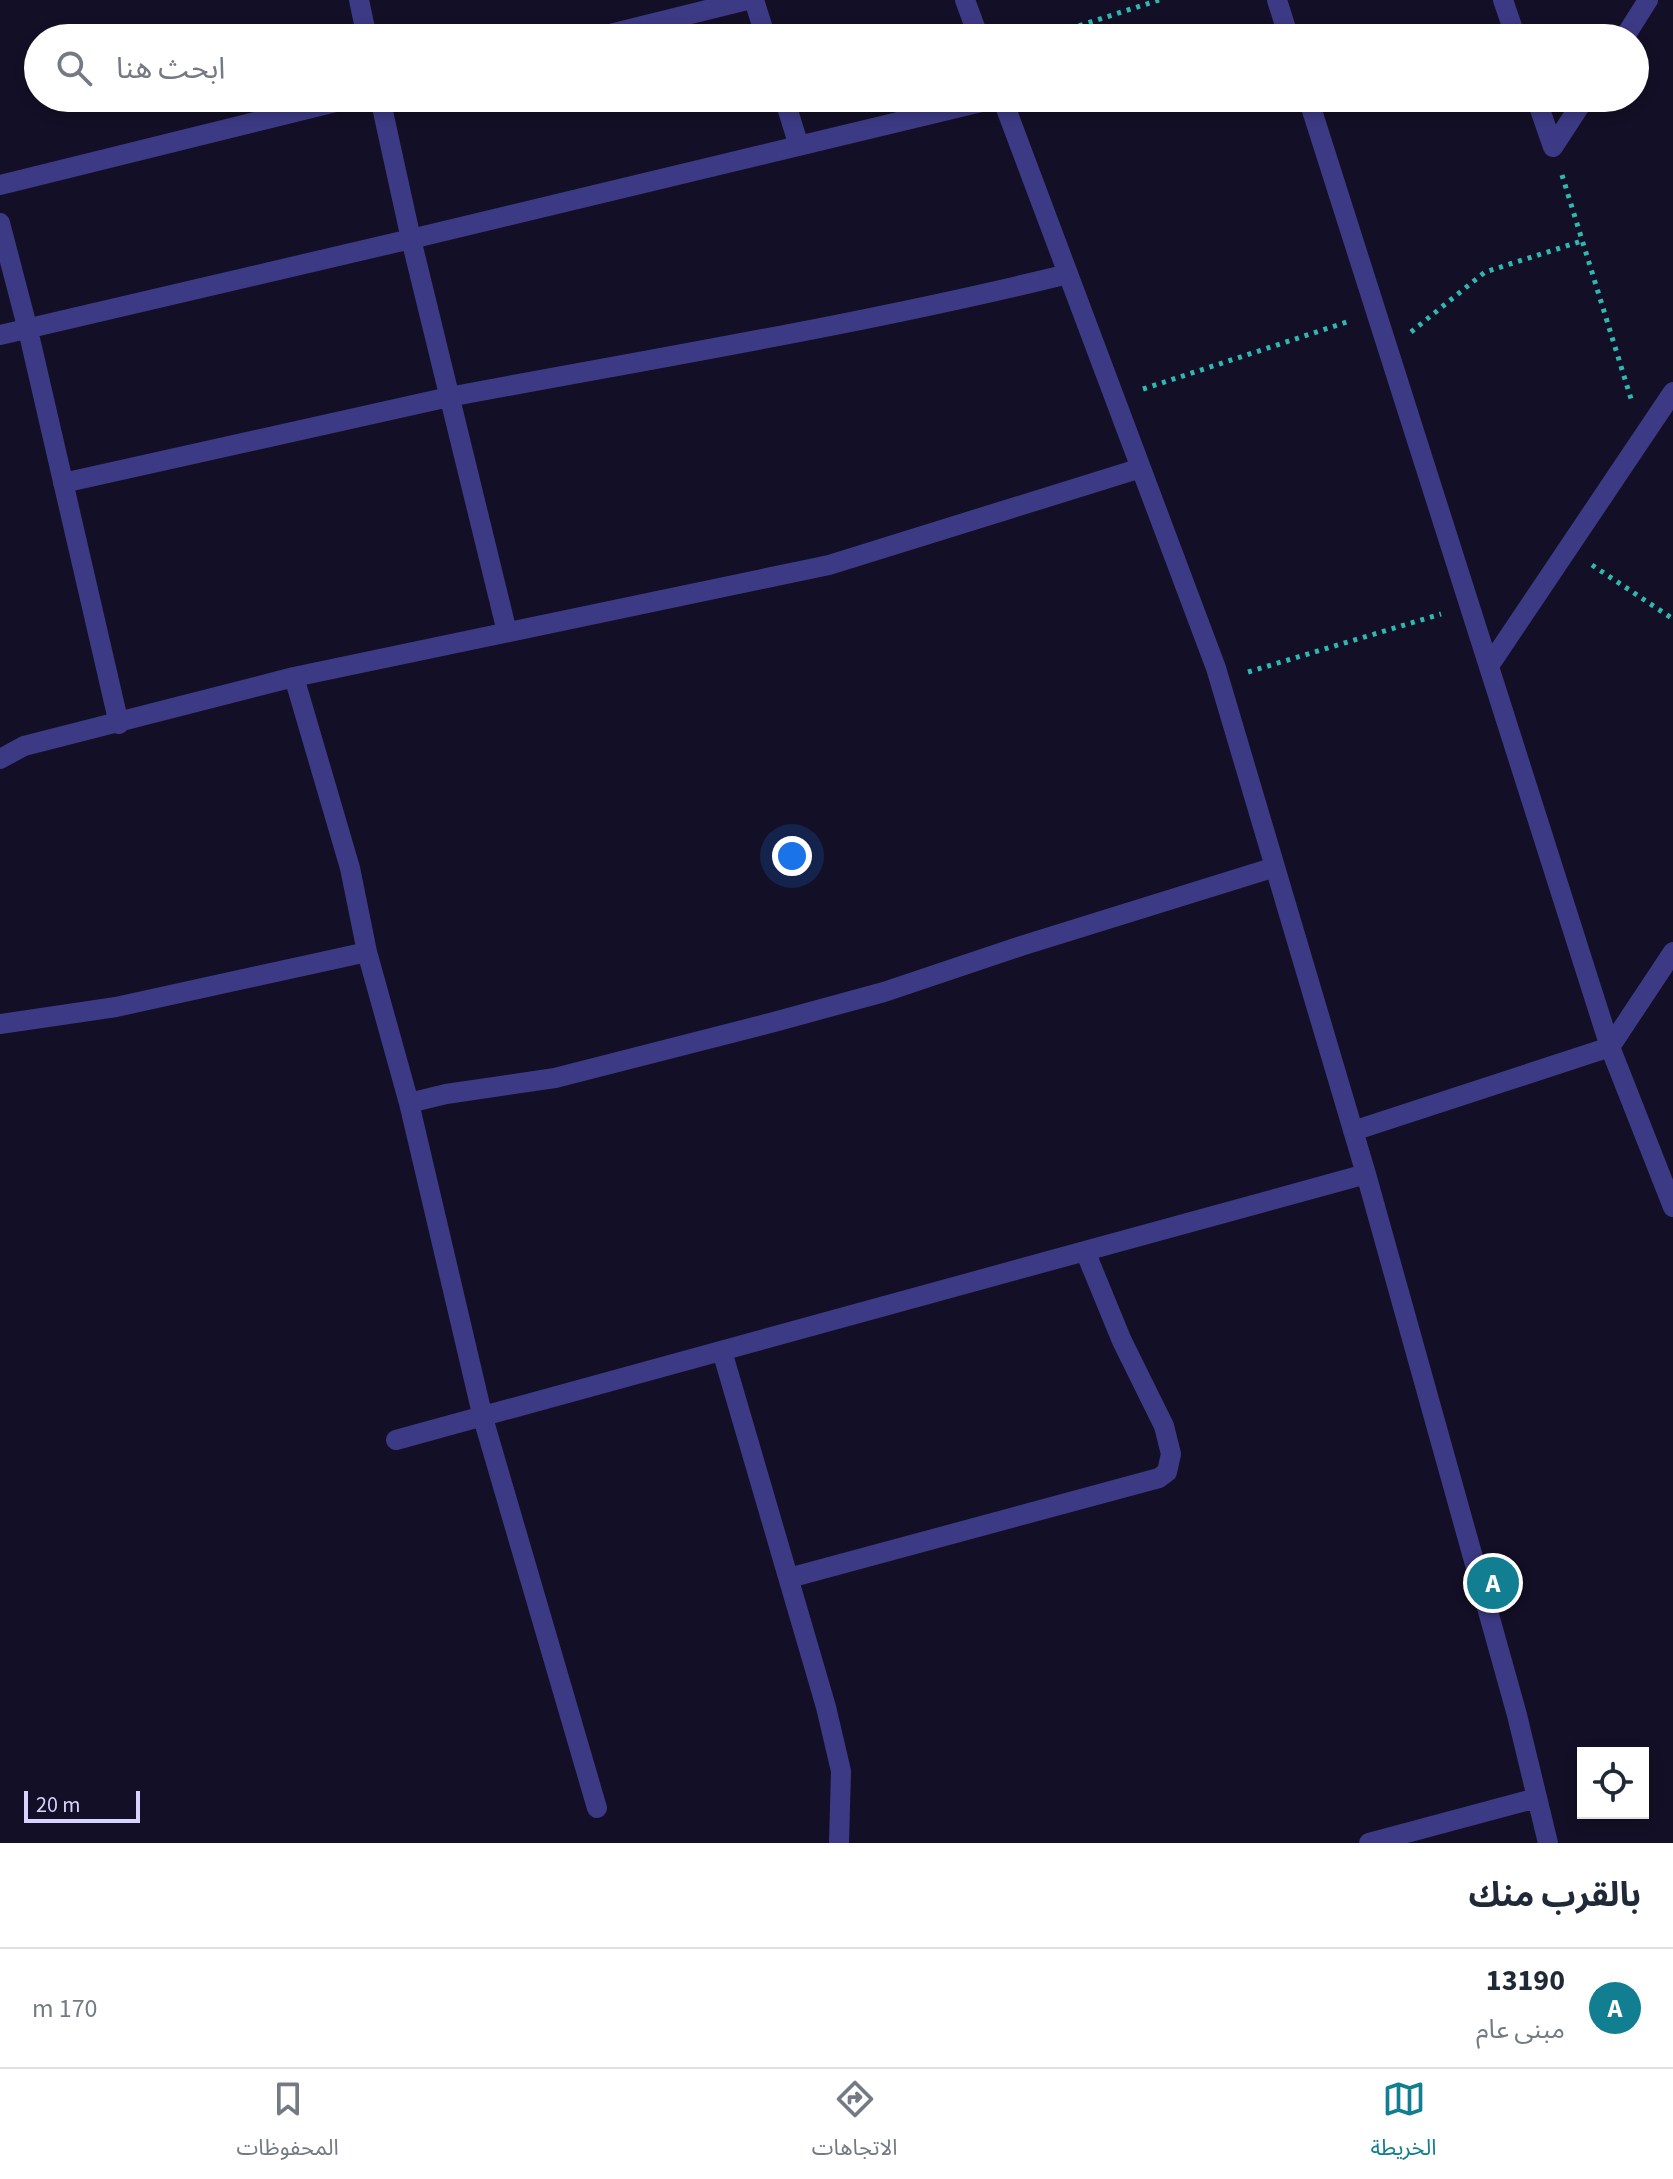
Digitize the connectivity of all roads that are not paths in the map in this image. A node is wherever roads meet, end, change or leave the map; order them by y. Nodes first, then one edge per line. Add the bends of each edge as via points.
1 (359, 0) edge
2 (747, 0) edge
3 (754, 0) edge
4 (965, 0) edge
5 (1277, 0) edge
6 (1503, 0) edge
7 (1648, 0) edge
8 (364, 24) edge
9 (650, 24) edge
10 (762, 24) edge
11 (974, 24) edge
12 (1285, 24) edge
13 (1511, 24) edge
14 (1633, 24) edge
15 (295, 112) edge
16 (383, 112) edge
17 (788, 112) edge
18 (941, 112) edge
19 (1005, 112) edge
20 (1313, 112) edge
21 (1541, 112) edge
22 (1576, 112) edge
23 (799, 146) junction
24 (0, 185) edge
25 (0, 223) edge
26 (411, 239) junction
27 (1068, 274) junction
28 (28, 330) junction
29 (0, 335) edge
30 (1673, 392) edge
31 (449, 397) junction
32 (1141, 468) junction
33 (63, 483) junction
34 (507, 632) junction
35 (1489, 666) junction
36 (294, 677) junction
37 (119, 724) junction
38 (0, 759) edge
39 (1275, 867) junction
40 (367, 952) junction
41 (1673, 952) edge
42 (0, 1024) edge
43 (1610, 1047) junction
44 (409, 1103) junction
45 (1353, 1131) junction
46 (1366, 1174) junction
47 (1673, 1207) edge
48 (1085, 1251) junction
49 (722, 1351) junction
50 (483, 1418) junction
51 (396, 1440) dead end
52 (789, 1578) junction
53 (1537, 1798) junction
54 (597, 1808) dead end
55 (839, 1843) edge
56 (1369, 1843) edge
57 (1548, 1843) edge

1 - 8 street
2 - 9 street
3 - 10 street
4 - 11 street
5 - 12 street
6 - 13 street
7 - 14 street
15 - 24 street
16 - 26 street
17 - 23 street
18 - 23 street
19 - 27 street
20 - 35 street
21 - 22 street via 1553,147
23 - 26 street
25 - 28 street
26 - 28 street
26 - 31 street
27 - 31 street via 894,314
27 - 32 street
28 - 29 street
28 - 33 street
30 - 35 street
31 - 33 street
31 - 34 street
32 - 34 street via 829,565
32 - 39 street via 1220,681
33 - 37 street
34 - 36 street
35 - 43 street
36 - 37 street
36 - 40 street via 350,868
37 - 38 street via 24,746
39 - 44 street via 788,1019 555,1078
39 - 45 street
40 - 42 street via 116,1007
40 - 44 street
41 - 43 street
43 - 45 street
43 - 47 street
44 - 50 street
45 - 46 street
46 - 48 street
46 - 53 street
48 - 49 street
48 - 52 street via 1164,1426 1171,1454 1167,1472
49 - 50 street
49 - 52 street
50 - 51 street
50 - 54 street
52 - 55 street via 841,1771
53 - 56 street
53 - 57 street

